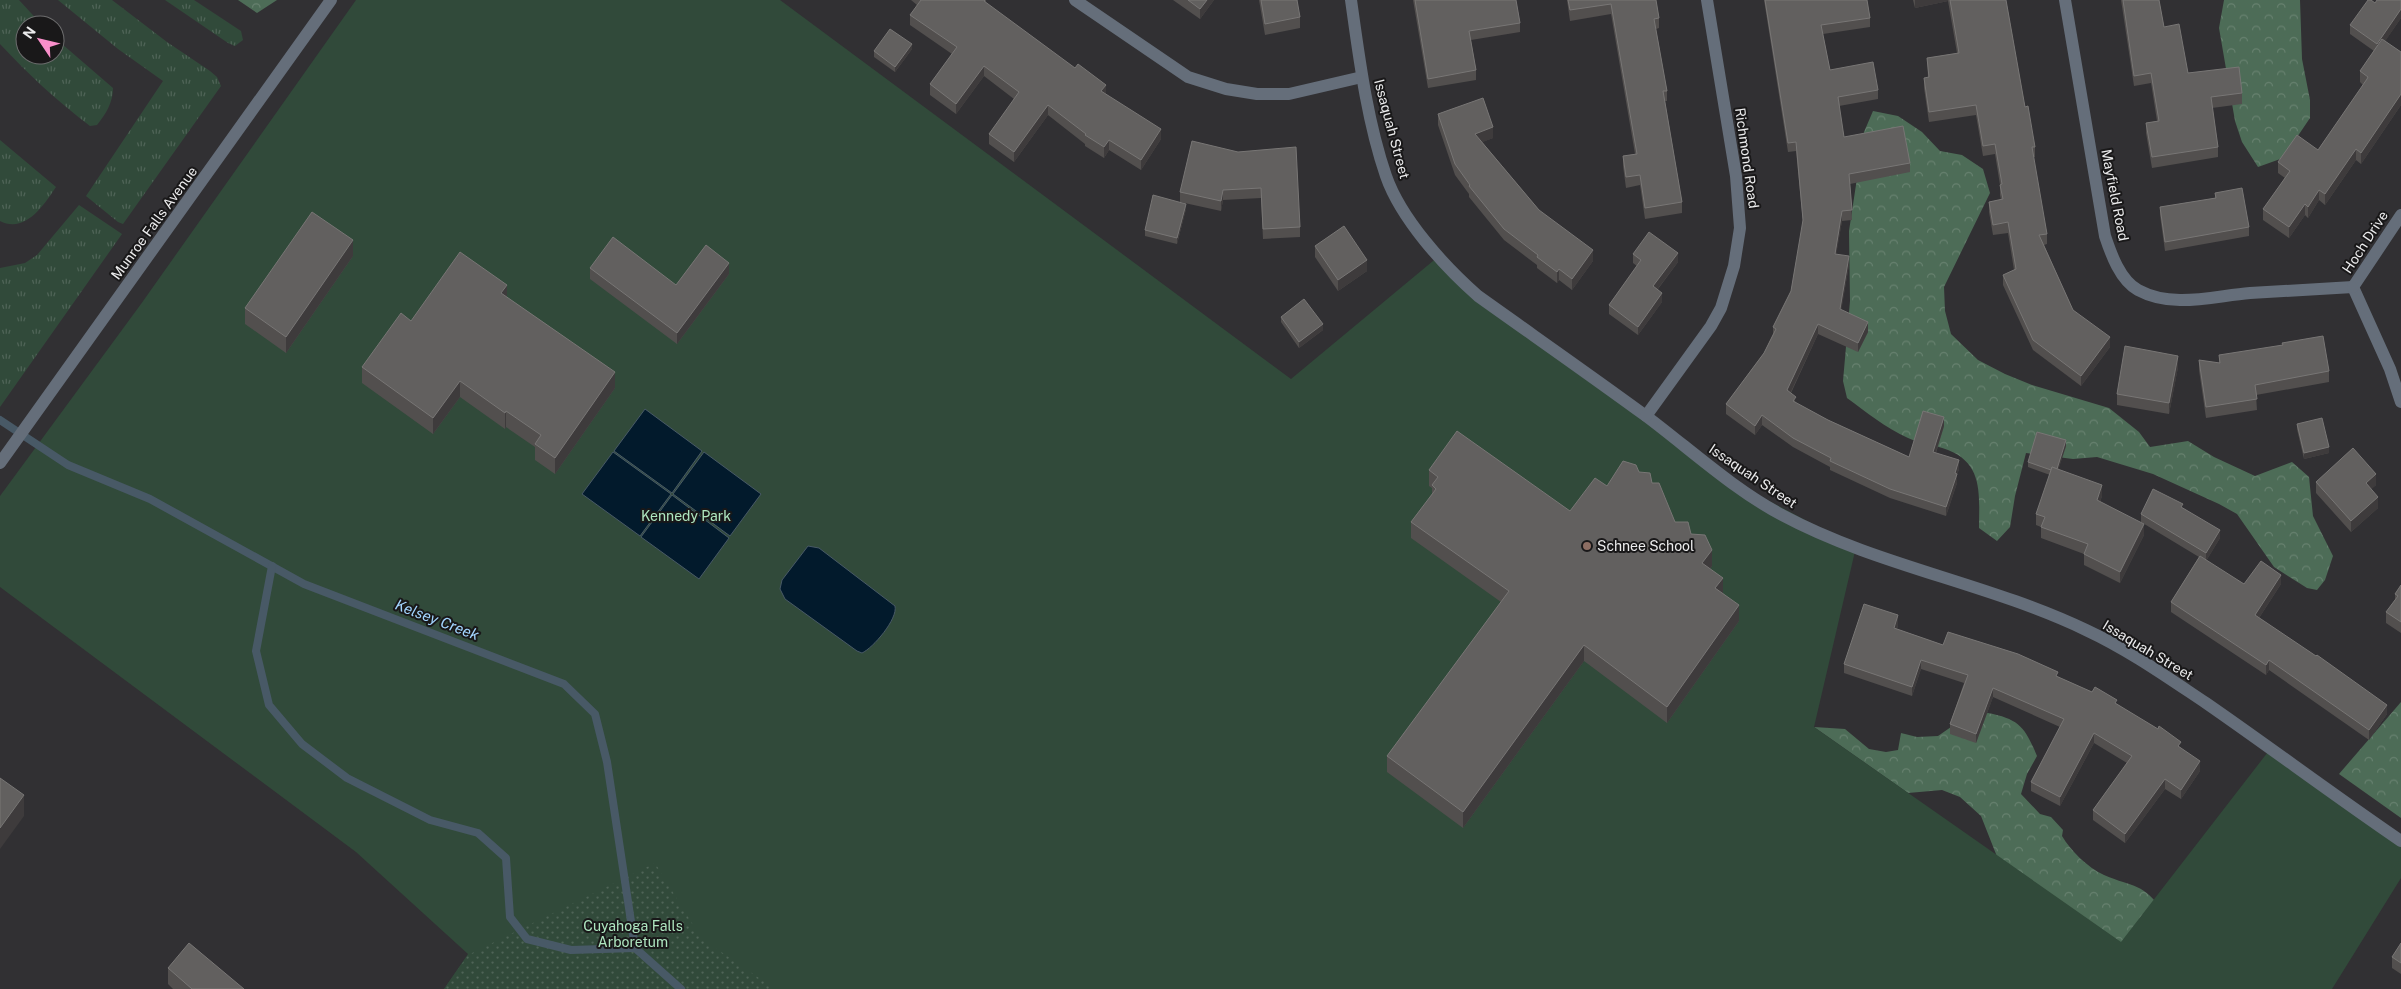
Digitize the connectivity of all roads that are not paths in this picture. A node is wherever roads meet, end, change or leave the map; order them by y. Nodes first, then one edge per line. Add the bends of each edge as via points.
1 (331, 0) edge
2 (1076, 0) edge
3 (1351, 0) edge
4 (1707, 0) edge
5 (2065, 0) edge
6 (1362, 77) junction
7 (2401, 215) edge
8 (2353, 287) junction
9 (2401, 402) edge
10 (1646, 416) junction
11 (0, 462) edge
12 (2401, 841) edge

1 - 11 street, Munroe Falls Avenue
2 - 6 street via 1188,77 1226,89 1257,94 1289,94
3 - 6 street, Issaquah Street
4 - 10 street, Richmond Road via 1736,176 1740,228 1734,266 1721,308
5 - 8 street, Mayfield Road via 2105,236 2114,260 2136,290 2161,300
6 - 10 street, Issaquah Street via 1386,176 1421,235 1478,296
7 - 8 street, Hoch Drive
8 - 9 street via 2390,369
10 - 12 street, Issaquah Street via 1779,514 1816,532 2051,614 2119,646 2271,748

